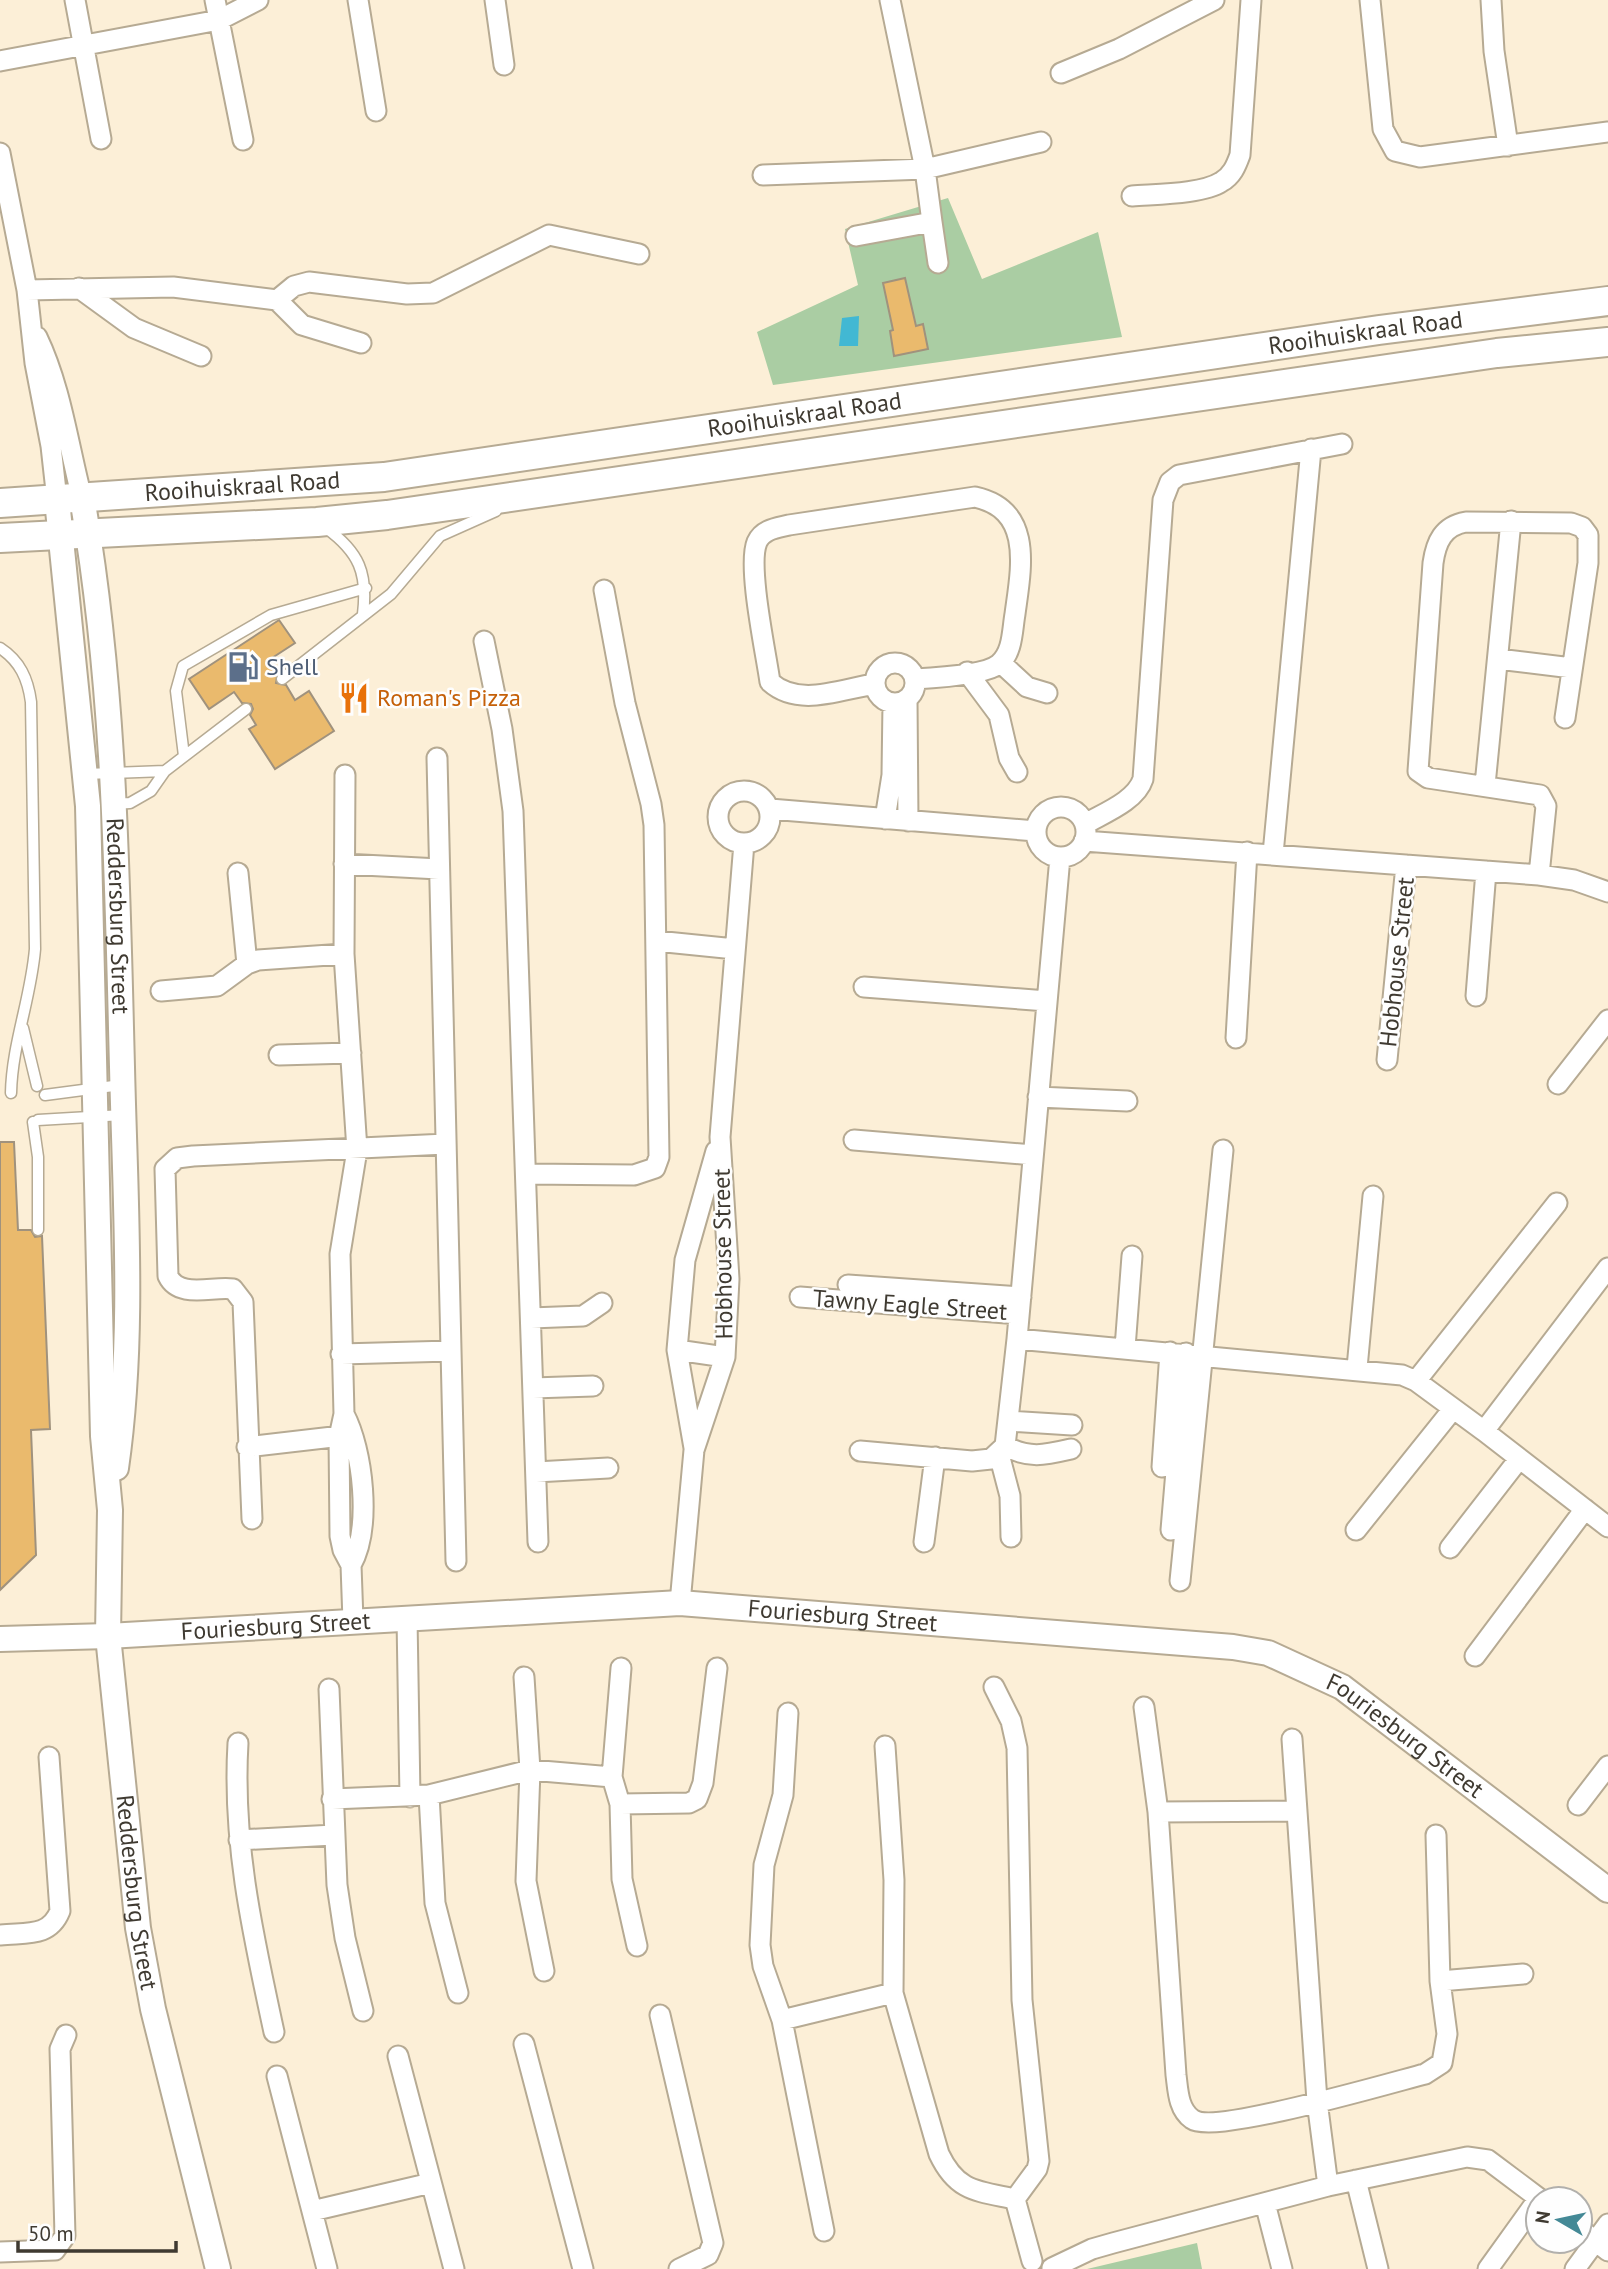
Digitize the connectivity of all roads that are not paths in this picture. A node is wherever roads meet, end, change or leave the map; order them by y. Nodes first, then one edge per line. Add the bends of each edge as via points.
1 (75, 0) edge
2 (215, 0) edge
3 (258, 0) edge
4 (358, 0) edge
5 (495, 0) edge
6 (890, 0) edge
7 (1214, 0) edge
8 (1251, 0) edge
9 (1370, 0) edge
10 (1491, 0) edge
11 (219, 20) junction
12 (83, 46) junction
13 (0, 61) edge
14 (504, 65) dead end
15 (1061, 73) dead end
16 (376, 111) dead end
17 (1608, 132) edge
18 (101, 139) dead end
19 (243, 140) dead end
20 (1041, 142) dead end
21 (1508, 145) junction
22 (0, 153) edge
23 (925, 169) junction
24 (763, 175) dead end
25 (1132, 196) dead end
26 (5, 208) edge
27 (932, 222) junction
28 (856, 236) dead end
29 (639, 254) dead end
30 (938, 263) dead end
31 (79, 288) junction
32 (27, 290) junction
33 (277, 300) junction
34 (1608, 301) edge
35 (1608, 342) edge
36 (361, 343) dead end
37 (201, 356) dead end
38 (1342, 444) dead end
39 (1311, 449) junction
40 (543, 492) junction
41 (69, 499) junction
42 (0, 503) edge
43 (1511, 521) junction
44 (317, 522) junction
45 (75, 535) junction
46 (0, 538) edge
47 (366, 588) junction
48 (604, 590) dead end
49 (363, 614) junction
50 (484, 641) dead end
51 (0, 648) edge
52 (1497, 659) junction
53 (1001, 663) junction
54 (1572, 668) junction
55 (967, 673) junction
56 (282, 679) dead end
57 (915, 679) junction
58 (875, 684) junction
59 (1046, 693) dead end
60 (900, 701) junction
61 (246, 709) dead end
62 (1565, 718) dead end
63 (184, 756) junction
64 (437, 758) dead end
65 (112, 771) junction
66 (164, 771) junction
67 (1017, 772) dead end
68 (86, 774) junction
69 (345, 775) dead end
70 (1485, 785) junction
71 (122, 803) junction
72 (88, 806) junction
73 (770, 809) junction
74 (885, 819) junction
75 (908, 821) junction
76 (1036, 831) junction
77 (1085, 833) junction
78 (744, 843) junction
79 (1247, 852) junction
80 (1273, 854) junction
81 (1060, 857) junction
82 (344, 864) junction
83 (1406, 865) junction
84 (439, 869) junction
85 (1486, 871) junction
86 (238, 873) dead end
87 (1539, 876) junction
88 (1608, 892) edge
89 (656, 941) junction
90 (736, 949) junction
91 (344, 954) junction
92 (247, 964) junction
93 (864, 987) dead end
94 (160, 991) dead end
95 (1476, 996) dead end
96 (1046, 1001) junction
97 (1608, 1020) edge
98 (22, 1024) junction
99 (1236, 1038) dead end
100 (351, 1053) junction
101 (279, 1055) dead end
102 (1387, 1060) dead end
103 (1558, 1084) dead end
104 (122, 1085) junction
105 (37, 1086) dead end
106 (94, 1088) junction
107 (11, 1093) dead end
108 (45, 1095) dead end
109 (1038, 1097) junction
110 (1127, 1101) dead end
111 (123, 1115) junction
112 (96, 1116) junction
113 (720, 1137) junction
114 (854, 1140) dead end
115 (446, 1144) junction
116 (356, 1150) junction
117 (1223, 1150) dead end
118 (1033, 1155) junction
119 (527, 1174) junction
120 (1373, 1196) dead end
121 (1557, 1203) dead end
122 (38, 1230) dead end
123 (1132, 1256) dead end
124 (1608, 1268) edge
125 (848, 1285) dead end
126 (800, 1297) dead end
127 (602, 1303) dead end
128 (1020, 1305) junction
129 (531, 1318) junction
130 (1017, 1339) junction
131 (1125, 1348) junction
132 (677, 1350) junction
133 (451, 1351) junction
134 (1186, 1353) junction
135 (341, 1354) junction
136 (725, 1357) junction
137 (1357, 1368) junction
138 (1416, 1381) junction
139 (593, 1386) dead end
140 (533, 1388) junction
141 (1453, 1409) junction
142 (1009, 1421) junction
143 (1072, 1425) dead end
144 (1484, 1431) junction
145 (347, 1436) junction
146 (247, 1447) junction
147 (1071, 1449) dead end
148 (694, 1450) junction
149 (1002, 1450) junction
150 (860, 1451) dead end
151 (935, 1457) junction
152 (1519, 1459) junction
153 (1162, 1466) dead end
154 (608, 1468) dead end
155 (536, 1472) junction
156 (361, 1506) junction
157 (340, 1507) junction
158 (110, 1510) junction
159 (1600, 1517) edge
160 (252, 1519) dead end
161 (1171, 1530) dead end
162 (1356, 1531) dead end
163 (1011, 1537) dead end
164 (538, 1542) dead end
165 (925, 1542) dead end
166 (1450, 1548) dead end
167 (456, 1561) dead end
168 (351, 1565) junction
169 (1180, 1581) dead end
170 (680, 1603) junction
171 (407, 1618) junction
172 (353, 1621) junction
173 (108, 1636) junction
174 (0, 1639) edge
175 (1475, 1656) dead end
176 (621, 1668) dead end
177 (717, 1668) dead end
178 (524, 1676) dead end
179 (993, 1687) dead end
180 (328, 1689) dead end
181 (1144, 1707) dead end
182 (788, 1713) dead end
183 (1292, 1739) dead end
184 (239, 1743) dead end
185 (885, 1746) dead end
186 (49, 1757) dead end
187 (1608, 1766) edge
188 (530, 1770) junction
189 (612, 1777) junction
190 (419, 1796) junction
191 (332, 1799) junction
192 (620, 1804) junction
193 (1578, 1805) dead end
194 (1297, 1811) junction
195 (1158, 1812) junction
196 (334, 1835) junction
197 (1436, 1835) dead end
198 (240, 1840) junction
199 (1608, 1890) edge
200 (0, 1935) edge
201 (637, 1947) dead end
202 (544, 1971) dead end
203 (1523, 1974) dead end
204 (1440, 1981) junction
205 (458, 1993) dead end
206 (893, 1993) junction
207 (363, 2011) dead end
208 (660, 2015) dead end
209 (782, 2020) junction
210 (274, 2032) dead end
211 (66, 2035) dead end
212 (524, 2044) dead end
213 (398, 2056) dead end
214 (276, 2076) dead end
215 (1317, 2101) junction
216 (1356, 2180) junction
217 (431, 2183) junction
218 (1328, 2186) junction
219 (1524, 2188) edge
220 (1015, 2199) junction
221 (1265, 2203) junction
222 (312, 2211) junction
223 (1524, 2220) edge
224 (1608, 2224) edge
225 (824, 2231) dead end
226 (1594, 2240) edge
227 (0, 2252) edge
228 (1023, 2265) edge
229 (218, 2269) edge
230 (327, 2269) edge
231 (454, 2269) edge
232 (583, 2269) edge
233 (679, 2269) edge
234 (1052, 2269) edge
235 (1282, 2269) edge
236 (1378, 2269) edge
237 (1488, 2269) edge

1 - 12 street
2 - 11 street
3 - 11 street
4 - 16 street
5 - 14 street
6 - 23 street
7 - 15 street
8 - 25 street via 1240,155 1233,172 1220,183 1203,188
9 - 21 street via 1383,129 1395,151 1420,157
10 - 21 street
11 - 12 street
11 - 19 street
12 - 13 street
12 - 18 street
17 - 21 street
20 - 23 street
22 - 26 street, Reddersburg Street
23 - 24 street
23 - 27 street
26 - 32 street, Reddersburg Street
27 - 28 street
27 - 30 street
29 - 33 street via 549,235 433,293 309,282
31 - 32 street
31 - 33 street via 173,287
31 - 37 street via 134,328
32 - 41 street, Reddersburg Street via 51,446
33 - 36 street via 302,325
34 - 41 main road, Rooihuiskraal Road via 1366,332 384,477
35 - 40 main road, Rooihuiskraal Road via 1497,353
38 - 39 street
39 - 77 street via 1179,475 1170,482 1163,500 1143,779 1132,796
39 - 80 street
40 - 44 main road, Rooihuiskraal Road
40 - 49 lane via 440,536 404,583
41 - 42 main road, Rooihuiskraal Road
41 - 45 street, Reddersburg Street
43 - 52 street
43 - 54 street via 1571,523 1588,535
43 - 70 street via 1450,527 1438,541 1433,563 1418,771 1428,778
44 - 45 main road, Rooihuiskraal Road
44 - 47 lane via 348,544
45 - 46 main road, Rooihuiskraal Road
45 - 65 street, Reddersburg Street via 100,603
45 - 68 street, Reddersburg Street
47 - 49 lane
47 - 63 lane via 271,615 183,666 176,691
48 - 89 street via 625,703 651,804
49 - 56 lane
50 - 119 street via 513,811
51 - 98 lane via 21,667 31,702 35,949
52 - 54 street
52 - 70 street
53 - 55 street
53 - 58 street via 1010,646 1022,559 1017,531 991,500 975,497 768,530 758,541 753,562 770,682 781,692 804,697
53 - 59 street via 1027,687
54 - 62 street
55 - 57 street
55 - 67 street via 999,715
57 - 58 street via 907,666 892,663 879,670
57 - 60 street via 912,693
58 - 60 street via 879,695
60 - 74 street
60 - 75 street
61 - 63 lane
63 - 66 lane
64 - 84 street
65 - 66 lane
65 - 68 lane
65 - 71 street, Reddersburg Street
66 - 71 lane via 151,791
68 - 72 street, Reddersburg Street
69 - 82 street
70 - 87 street via 1536,792 1544,799
71 - 72 lane
71 - 104 street, Reddersburg Street via 116,860
72 - 106 street, Reddersburg Street
73 - 74 street
73 - 78 street via 767,830 754,842
73 - 78 street via 750,791 723,801 720,827 727,837
74 - 75 street
75 - 76 street
76 - 77 street, Hobhouse Street via 1042,816 1057,807 1074,811
76 - 81 street via 1045,852
77 - 79 street, Hobhouse Street
77 - 81 street via 1075,853
78 - 90 street, Hobhouse Street
79 - 80 street, Hobhouse Street
79 - 99 street
80 - 83 street, Hobhouse Street
81 - 96 street, Tawny Eagle Street
82 - 84 street
82 - 91 street
83 - 85 street, Hobhouse Street
83 - 102 street, Hobhouse Street
84 - 115 street
85 - 87 street, Hobhouse Street
85 - 95 street
86 - 92 street
87 - 88 street, Hobhouse Street via 1574,880
89 - 90 street
89 - 119 street via 659,1157 655,1168 634,1175
90 - 113 street, Hobhouse Street
91 - 92 street
91 - 100 street
92 - 94 street via 217,986
93 - 96 street
96 - 109 street, Tawny Eagle Street
97 - 103 street
98 - 105 lane
98 - 107 lane
100 - 101 street
100 - 116 street
104 - 106 lane
104 - 111 street, Reddersburg Street
106 - 108 lane
106 - 112 street, Reddersburg Street
109 - 110 street
109 - 118 street, Tawny Eagle Street
111 - 112 lane
111 - 158 street, Reddersburg Street via 125,1350
112 - 122 lane via 35,1121
112 - 158 street, Reddersburg Street via 103,1436
113 - 132 street, Hobhouse Street via 685,1260
113 - 136 street, Hobhouse Street via 729,1279
114 - 118 street
115 - 116 street
115 - 133 street
116 - 135 street via 340,1254
116 - 146 street via 192,1156 177,1158 165,1169 167,1276 171,1283 185,1290 233,1289 243,1302
117 - 134 street
118 - 128 street, Tawny Eagle Street
119 - 129 street
120 - 137 street
121 - 138 street
123 - 131 street
124 - 144 street
125 - 128 street, Tawny Eagle Street
126 - 128 street, Tawny Eagle Street
127 - 129 street via 583,1316
128 - 130 street, Tawny Eagle Street
129 - 140 street
130 - 131 street
130 - 142 street, Tawny Eagle Street
131 - 134 street
132 - 136 street
132 - 148 street, Hobhouse Street
133 - 135 street
133 - 167 street
134 - 137 street
134 - 153 street
134 - 161 street
134 - 169 street
135 - 145 street
136 - 148 street, Hobhouse Street
137 - 138 street
138 - 141 street
139 - 140 street
140 - 155 street
141 - 144 street
141 - 162 street
142 - 143 street
142 - 149 street, Tawny Eagle Street
144 - 152 street
145 - 146 street
145 - 156 street
145 - 157 street
146 - 160 street
147 - 149 street via 1037,1457
148 - 170 street, Hobhouse Street
149 - 151 street via 991,1459 972,1461
149 - 163 street
150 - 151 street
151 - 165 street
152 - 159 street
152 - 166 street
154 - 155 street
155 - 164 street
156 - 157 street
156 - 168 street via 361,1543
157 - 168 street via 341,1542
158 - 173 street, Reddersburg Street
159 - 175 street
168 - 172 street
170 - 171 street, Fouriesburg Street
170 - 199 street, Fouriesburg Street via 1268,1653 1342,1687
171 - 172 street, Fouriesburg Street
171 - 190 street
172 - 173 street, Fouriesburg Street
173 - 174 street, Fouriesburg Street
173 - 229 street, Reddersburg Street via 138,1928 153,2009
176 - 189 street
177 - 192 street via 703,1783 697,1798 681,1804
178 - 188 street
179 - 220 street via 1011,1721 1017,1748 1022,2000 1039,2142 1037,2169
180 - 191 street
181 - 195 street
182 - 209 street via 782,1804 764,1865 760,1945
183 - 194 street
184 - 198 street via 236,1812
185 - 206 street via 894,1880
186 - 200 street via 60,1911 47,1930
187 - 193 street
188 - 189 street
188 - 190 street
188 - 202 street via 526,1881
189 - 192 street
190 - 191 street
190 - 205 street via 435,1903
191 - 196 street
192 - 201 street via 622,1879
194 - 195 street
194 - 215 street
195 - 215 street via 1182,2107 1193,2120 1220,2123
196 - 198 street
196 - 207 street via 340,1913
197 - 204 street
198 - 210 street via 251,1923
203 - 204 street
204 - 215 street via 1447,2042 1437,2068
206 - 209 street
206 - 220 street via 947,2170 968,2189
208 - 233 street via 713,2243 708,2255
209 - 225 street
211 - 227 street via 60,2049 65,2236 55,2250
212 - 232 street
213 - 217 street
214 - 222 street
215 - 218 street
216 - 218 street
216 - 219 street via 1480,2157
216 - 236 street
217 - 222 street
217 - 231 street
218 - 221 street
220 - 228 street
221 - 234 street via 1093,2249
221 - 235 street
222 - 230 street
223 - 237 street
224 - 226 street
228 - 234 street

